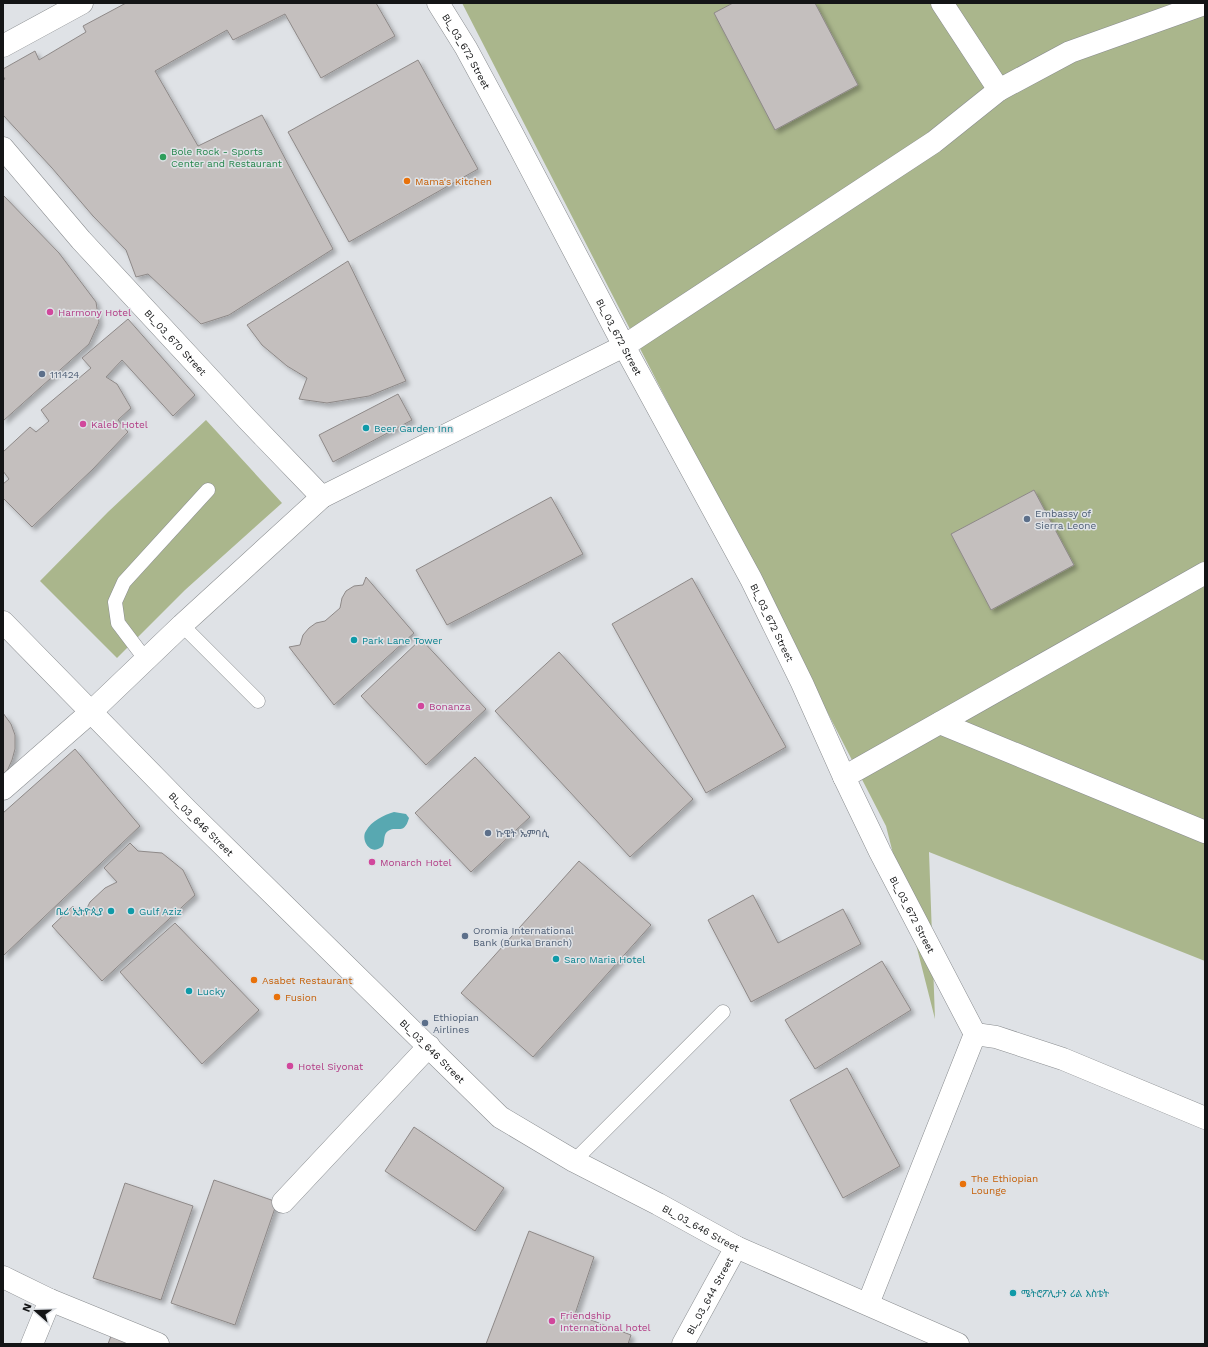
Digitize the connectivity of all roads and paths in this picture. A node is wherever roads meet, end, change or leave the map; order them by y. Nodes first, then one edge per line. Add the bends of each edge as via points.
1 (82, 3) edge
2 (438, 3) edge
3 (942, 3) edge
4 (1205, 3) edge
5 (3, 46) edge
6 (999, 90) junction
7 (3, 148) edge
8 (624, 346) junction
9 (208, 490) dead end
10 (322, 497) junction
11 (1205, 573) edge
12 (3, 622) edge
13 (182, 626) junction
14 (146, 660) junction
15 (258, 701) dead end
16 (91, 712) junction
17 (940, 723) junction
18 (844, 777) junction
19 (3, 789) edge
20 (1205, 832) edge
21 (723, 1012) dead end
22 (975, 1034) junction
23 (429, 1046) junction
24 (1205, 1118) edge
25 (574, 1161) junction
26 (283, 1202) dead end
27 (736, 1247) junction
28 (3, 1277) edge
29 (50, 1300) junction
30 (868, 1304) junction
31 (949, 1342) edge
32 (32, 1344) edge
33 (158, 1344) edge
34 (683, 1344) edge

1 - 5 street
2 - 8 street, BL_03_672 Street via 509,127
3 - 6 street
4 - 6 street via 1070,52
6 - 8 street via 934,142
7 - 10 street, BL_03_670 Street via 81,240
8 - 10 street
8 - 18 street, BL_03_672 Street via 751,579
9 - 14 lane via 124,582 115,602 118,623
10 - 13 street
11 - 17 street
12 - 16 street, BL_03_646 Street
13 - 14 street
13 - 15 lane
14 - 16 street
16 - 19 street
16 - 23 street, BL_03_646 Street via 339,961
17 - 18 street
17 - 20 street
18 - 22 street, BL_03_672 Street
21 - 25 lane
22 - 24 street via 996,1037 1063,1059
22 - 30 street
23 - 25 street, BL_03_646 Street via 500,1117
23 - 26 street
25 - 27 street, BL_03_646 Street
27 - 30 street, BL_03_646 Street
27 - 34 street, BL_03_644 Street
28 - 29 street
29 - 32 street
29 - 33 street
30 - 31 street, BL_03_646 Street

